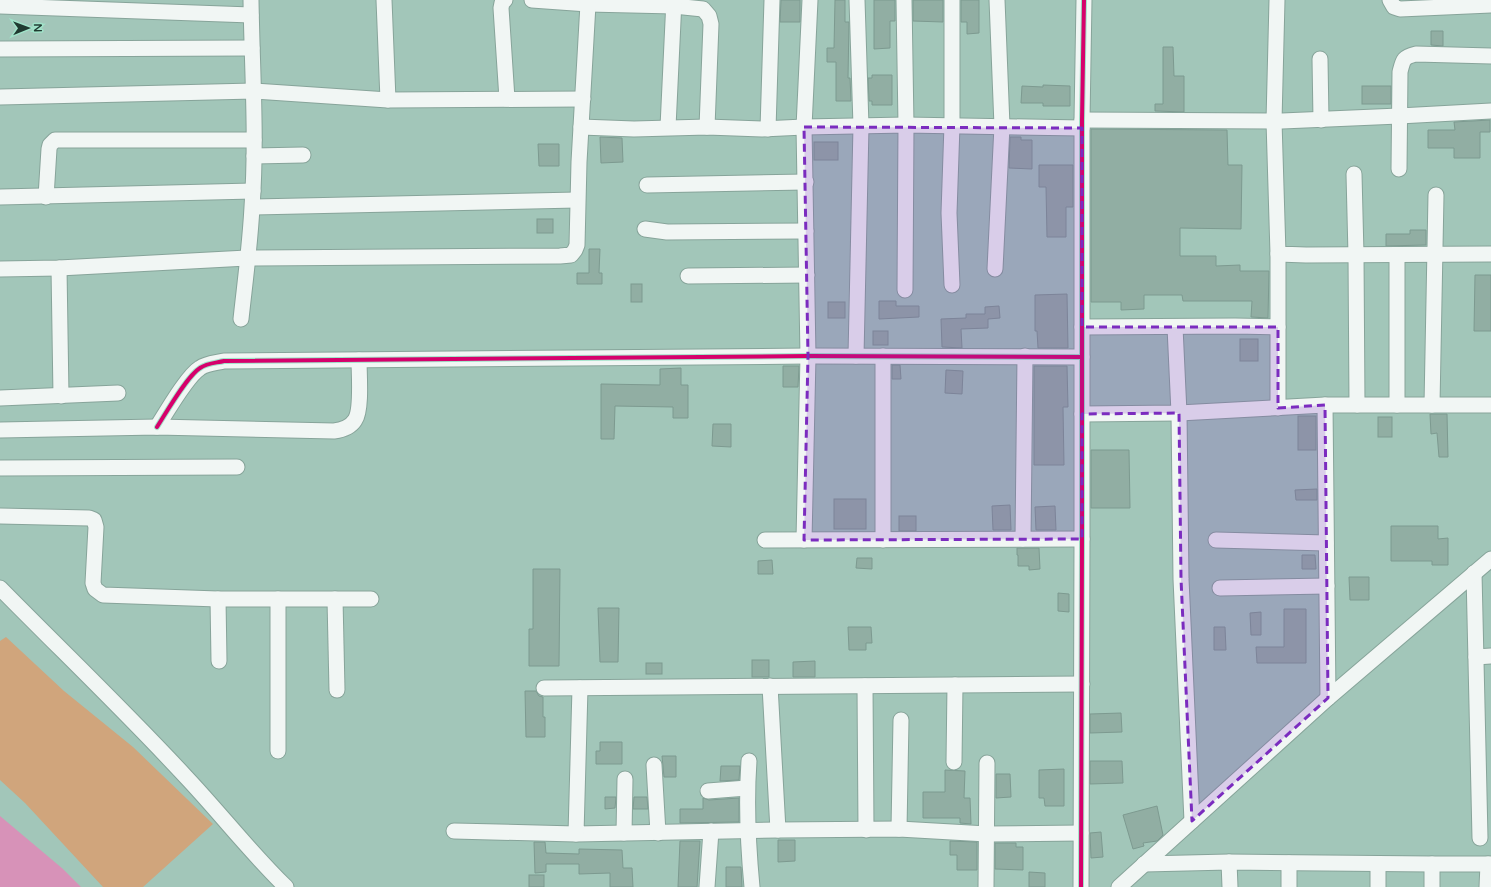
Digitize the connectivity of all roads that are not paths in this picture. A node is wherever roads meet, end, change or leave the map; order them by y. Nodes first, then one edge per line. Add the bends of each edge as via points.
1 (251, 0) edge
2 (384, 0) edge
3 (532, 0) edge
4 (772, 0) edge
5 (810, 0) edge
6 (857, 0) edge
7 (904, 0) edge
8 (952, 0) edge
9 (997, 0) edge
10 (1084, 0) edge
11 (1277, 0) edge
12 (1390, 0) edge
13 (503, 1) edge
14 (607, 2) edge
15 (674, 3) edge
16 (588, 4) junction
17 (1491, 5) edge
18 (0, 6) edge
19 (251, 15) junction
20 (252, 48) junction
21 (0, 49) edge
22 (1491, 56) edge
23 (1320, 59) dead end
24 (254, 91) junction
25 (0, 97) edge
26 (507, 99) junction
27 (583, 99) junction
28 (388, 100) junction
29 (1491, 110) edge
30 (1399, 116) junction
31 (1321, 120) junction
32 (1274, 121) junction
33 (1082, 124) junction
34 (906, 125) junction
35 (861, 126) junction
36 (952, 126) junction
37 (1002, 126) junction
38 (581, 127) junction
39 (707, 127) junction
40 (804, 127) junction
41 (668, 128) junction
42 (768, 129) junction
43 (254, 140) junction
44 (254, 156) junction
45 (304, 156) dead end
46 (1399, 169) dead end
47 (1354, 174) dead end
48 (806, 182) junction
49 (647, 185) dead end
50 (253, 191) junction
51 (1436, 194) dead end
52 (0, 197) edge
53 (46, 197) junction
54 (577, 200) junction
55 (252, 206) junction
56 (645, 229) dead end
57 (806, 232) junction
58 (1278, 254) junction
59 (1435, 254) junction
60 (1491, 254) edge
61 (1356, 255) junction
62 (1397, 255) junction
63 (247, 258) junction
64 (60, 268) junction
65 (0, 269) edge
66 (995, 269) dead end
67 (807, 275) junction
68 (688, 276) dead end
69 (952, 285) dead end
70 (905, 290) dead end
71 (241, 319) dead end
72 (1175, 326) junction
73 (1082, 327) junction
74 (1278, 327) junction
75 (808, 356) junction
76 (856, 356) junction
77 (883, 356) junction
78 (1025, 356) junction
79 (1082, 357) junction
80 (359, 360) junction
81 (118, 393) dead end
82 (61, 396) junction
83 (0, 398) edge
84 (1325, 405) junction
85 (1357, 405) junction
86 (1397, 405) junction
87 (1432, 405) junction
88 (1491, 405) edge
89 (1278, 408) junction
90 (1179, 413) junction
91 (1082, 414) junction
92 (157, 427) junction
93 (0, 430) edge
94 (237, 467) dead end
95 (0, 468) edge
96 (0, 516) edge
97 (1024, 539) junction
98 (1082, 539) junction
99 (765, 540) dead end
100 (804, 540) junction
101 (883, 540) junction
102 (1216, 540) dead end
103 (1326, 543) junction
104 (1491, 558) edge
105 (1474, 573) junction
106 (1327, 586) junction
107 (0, 588) edge
108 (1220, 588) dead end
109 (218, 599) junction
110 (278, 599) junction
111 (335, 599) junction
112 (371, 599) dead end
113 (1491, 656) edge
114 (1476, 657) junction
115 (219, 661) dead end
116 (1082, 684) junction
117 (955, 685) junction
118 (770, 686) junction
119 (865, 686) junction
120 (544, 688) dead end
121 (580, 688) junction
122 (337, 690) dead end
123 (1328, 698) junction
124 (901, 720) dead end
125 (1484, 735) edge
126 (278, 751) dead end
127 (749, 761) dead end
128 (954, 762) dead end
129 (987, 763) dead end
130 (654, 765) dead end
131 (625, 779) dead end
132 (747, 788) junction
133 (708, 791) dead end
134 (1192, 821) junction
135 (899, 829) junction
136 (778, 830) junction
137 (866, 830) junction
138 (454, 831) dead end
139 (711, 831) junction
140 (747, 831) junction
141 (624, 833) junction
142 (658, 833) junction
143 (1081, 833) junction
144 (576, 834) junction
145 (987, 834) junction
146 (1480, 838) dead end
147 (1230, 862) junction
148 (1288, 863) junction
149 (1144, 864) junction
150 (1378, 864) junction
151 (1432, 864) junction
152 (1489, 864) edge
153 (286, 887) edge
154 (707, 887) edge
155 (752, 887) edge
156 (986, 887) edge
157 (1081, 887) edge
158 (1119, 887) edge
159 (1230, 887) edge
160 (1289, 887) edge
161 (1378, 887) edge
162 (1432, 887) edge
163 (1487, 887) edge

1 - 19 street
2 - 28 street
3 - 16 street
4 - 42 street
5 - 40 street
6 - 35 street
7 - 34 street
8 - 36 street
9 - 37 street
10 - 33 street
11 - 32 street
12 - 17 street via 1394,7 1400,9
13 - 26 street via 501,8
14 - 15 street
14 - 16 street
15 - 39 street via 703,9 709,16 711,24
15 - 41 street
16 - 27 street
18 - 19 street
19 - 20 street
20 - 21 street
20 - 24 street
22 - 30 street via 1407,56 1403,60 1400,72
23 - 31 street
24 - 25 street
24 - 28 street
24 - 43 street
26 - 27 street
26 - 28 street
27 - 38 street
29 - 30 street
30 - 31 street
30 - 46 street
31 - 32 street
32 - 33 street
32 - 58 street
33 - 37 street
33 - 73 street
34 - 35 street
34 - 36 street
34 - 70 street
35 - 40 street
35 - 76 street
36 - 37 street
36 - 69 street via 949,213
37 - 66 street
38 - 41 street
38 - 54 street
39 - 41 street
39 - 42 street
40 - 42 street
40 - 48 street
43 - 44 street
43 - 53 street via 55,140 49,149
44 - 45 street
44 - 50 street
47 - 61 street
48 - 49 street
48 - 57 street
50 - 53 street
50 - 55 street
51 - 59 street
52 - 53 street
54 - 55 street
54 - 63 street via 577,245 571,255
55 - 63 street
56 - 57 street via 668,232
57 - 67 street
58 - 61 street
58 - 74 street
59 - 60 street
59 - 62 street
59 - 87 street
61 - 62 street
61 - 85 street
62 - 86 street
63 - 64 street
63 - 71 street
64 - 65 street
64 - 82 street
67 - 68 street
67 - 75 street
72 - 73 street
72 - 74 street
72 - 90 street
73 - 79 street
74 - 89 street
75 - 76 street
75 - 80 street
75 - 100 street
76 - 77 street
77 - 78 street
77 - 101 street
78 - 79 street
78 - 97 street
79 - 91 street
80 - 92 street via 224,361 207,364 188,379
80 - 92 street via 359,410 356,419 345,429 334,432
81 - 82 street
82 - 83 street
84 - 85 street
84 - 89 street
84 - 103 street
85 - 86 street
86 - 87 street
87 - 88 street
89 - 90 street
90 - 91 street
90 - 134 street via 1181,579
91 - 98 street
92 - 93 street
94 - 95 street
96 - 109 street via 94,520 96,527 93,583 95,589 103,595
97 - 98 street
97 - 101 street
98 - 116 street
99 - 100 street
100 - 101 street
102 - 103 street
103 - 106 street
104 - 105 street
105 - 114 street
105 - 123 street
106 - 108 street
106 - 123 street
107 - 153 street via 149,738
109 - 110 street
109 - 115 street
110 - 111 street
110 - 126 street
111 - 112 street
111 - 122 street
113 - 114 street
114 - 125 street
116 - 117 street
116 - 143 street
117 - 119 street
117 - 128 street
118 - 119 street
118 - 121 street
118 - 136 street
119 - 137 street
120 - 121 street
121 - 144 street
123 - 134 street
124 - 135 street
125 - 146 street
127 - 132 street
129 - 145 street
130 - 142 street
131 - 141 street
132 - 133 street
132 - 140 street
134 - 149 street
135 - 137 street
135 - 145 street
136 - 137 street
136 - 140 street
138 - 144 street
139 - 140 street
139 - 142 street
139 - 154 street
140 - 155 street
141 - 142 street
141 - 144 street
143 - 145 street
143 - 157 street
145 - 156 street
147 - 148 street
147 - 149 street
147 - 159 street
148 - 150 street
148 - 160 street
149 - 158 street
150 - 151 street
150 - 161 street
151 - 152 street
151 - 162 street
152 - 163 street

